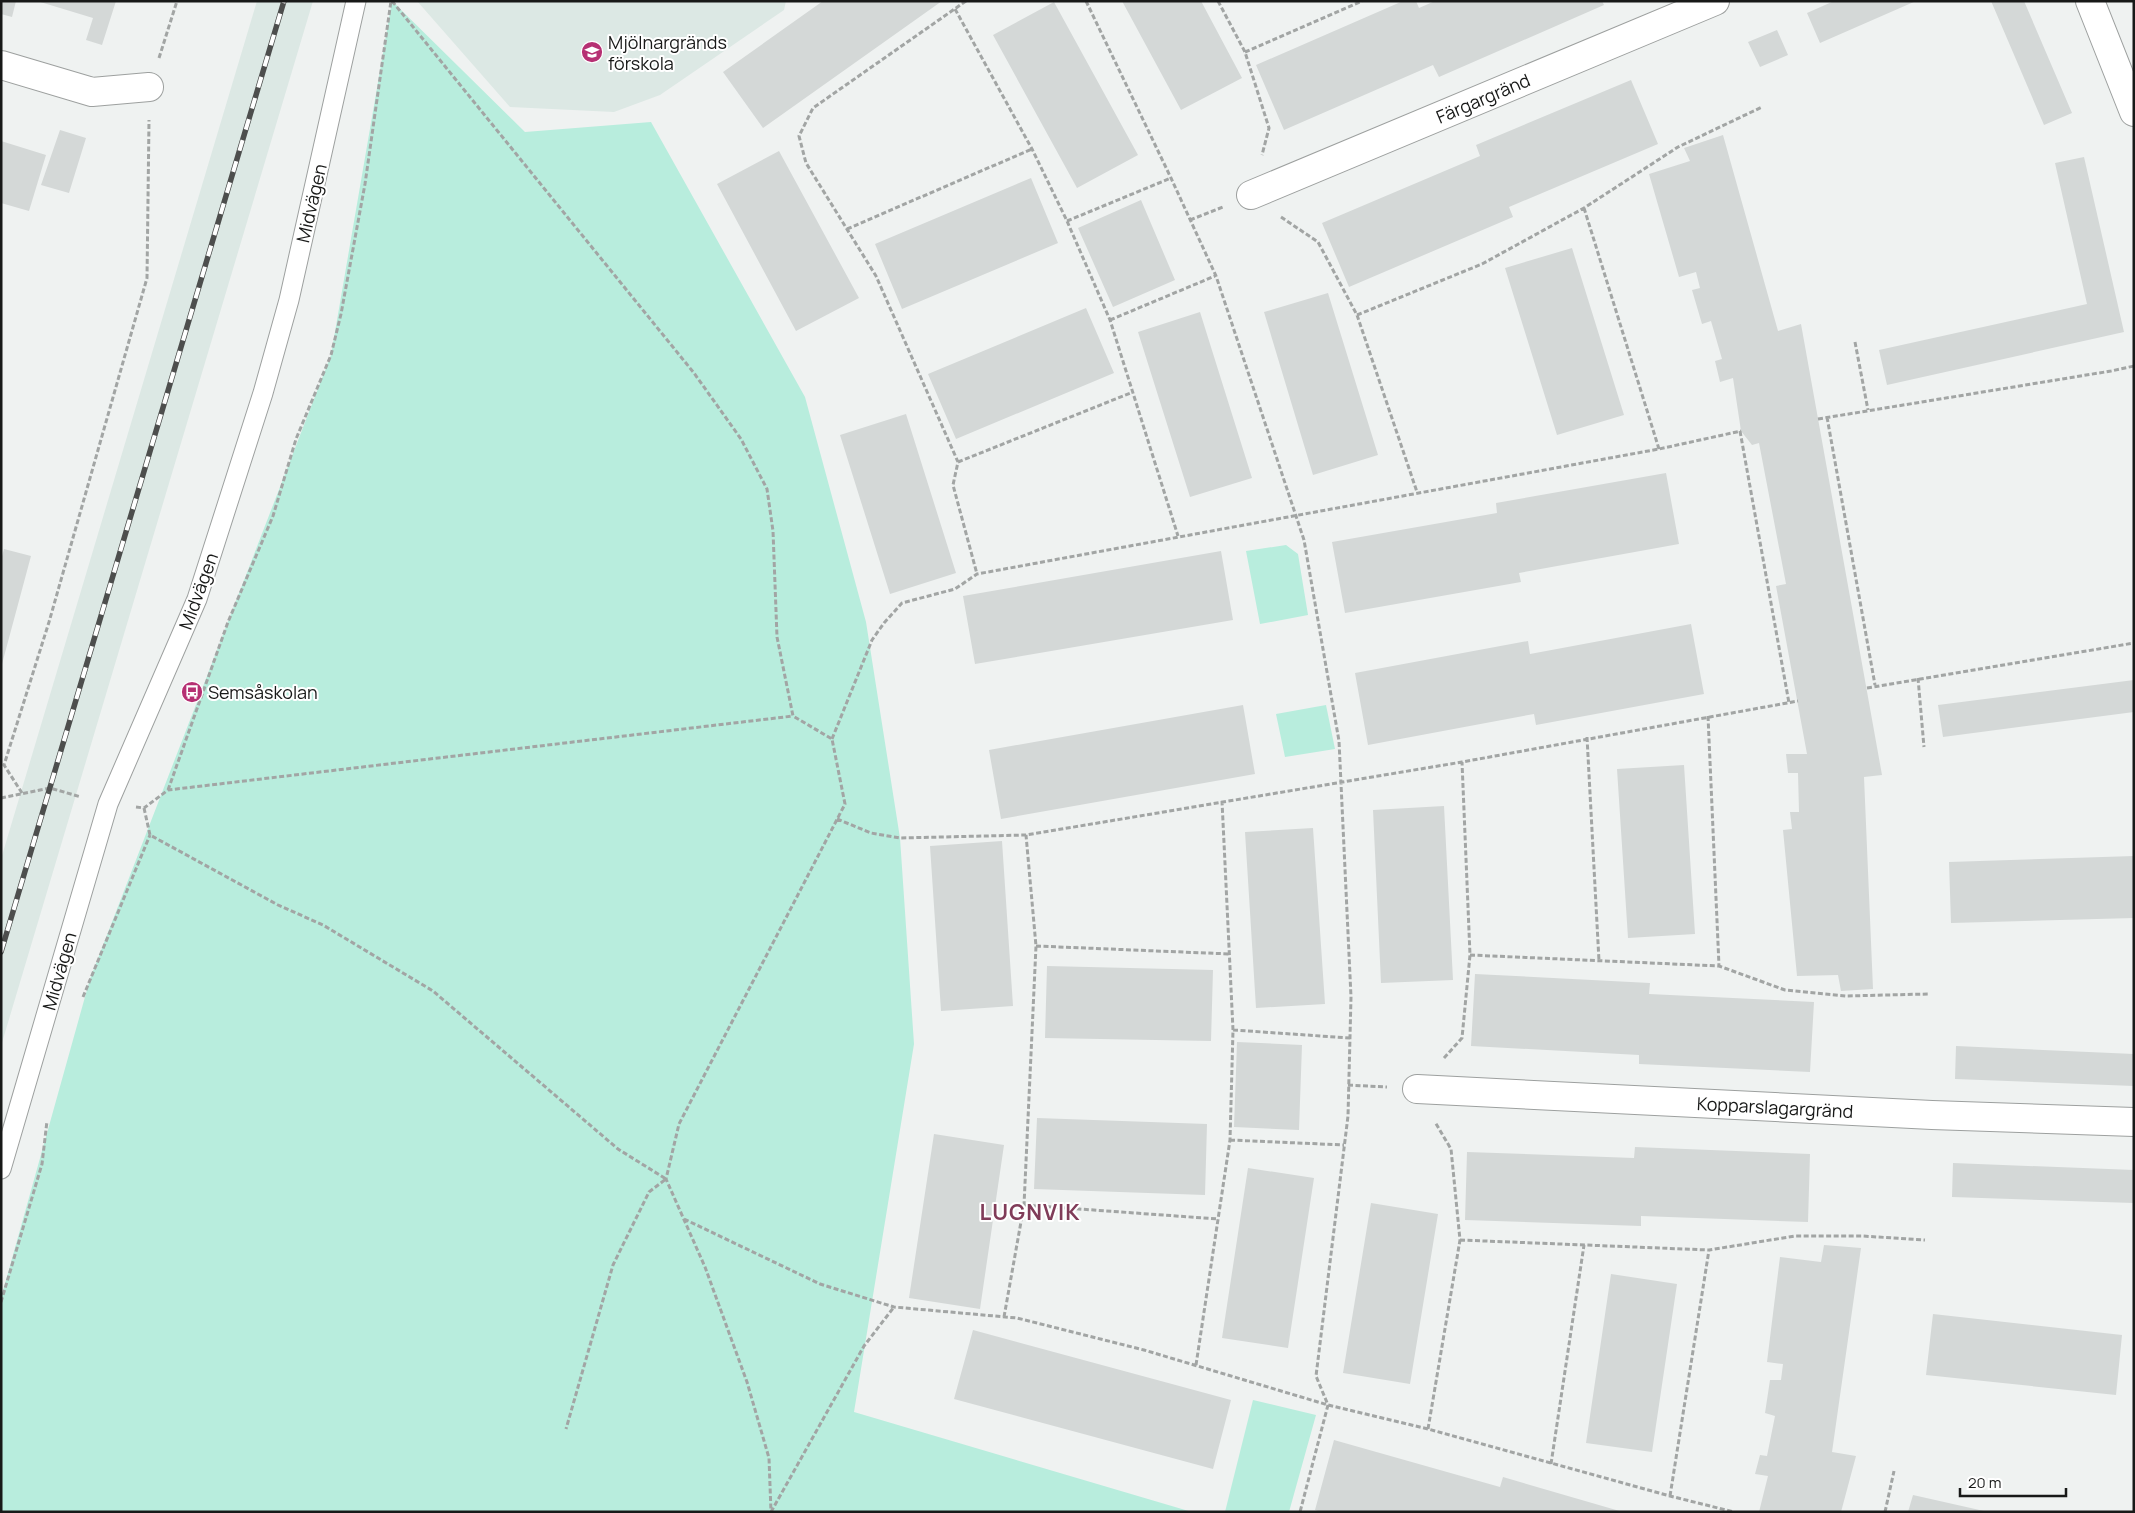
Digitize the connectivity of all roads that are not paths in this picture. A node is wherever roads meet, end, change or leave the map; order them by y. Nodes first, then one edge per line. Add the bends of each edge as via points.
1 (356, 1) edge
2 (1715, 1) edge
3 (2090, 1) edge
4 (1, 65) edge
5 (149, 87) road end
6 (2134, 112) edge
7 (1251, 195) road end
8 (1417, 1089) dead end
9 (2134, 1122) edge
10 (1, 1169) edge

1 - 10 lane, Midvägen via 289,300 263,392 197,599 108,804
2 - 7 street, Färgargränd
3 - 6 street
4 - 5 street via 92,92
8 - 9 street, Kopparslagargränd

